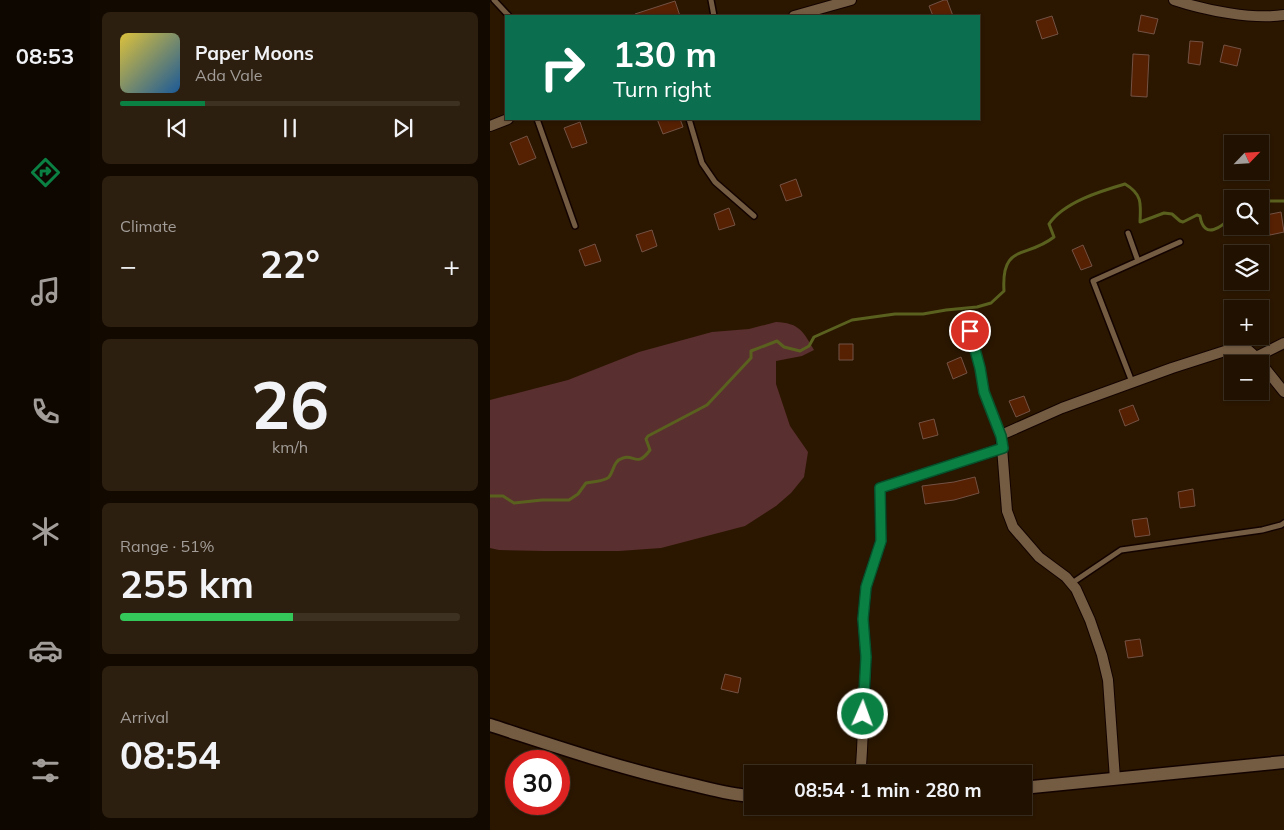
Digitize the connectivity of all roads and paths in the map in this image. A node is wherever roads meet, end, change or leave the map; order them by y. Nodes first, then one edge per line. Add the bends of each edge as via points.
1 (494, 0) edge
2 (711, 0) edge
3 (851, 0) edge
4 (1174, 0) edge
5 (508, 15) edge
6 (714, 15) edge
7 (798, 15) edge
8 (1284, 15) edge
9 (505, 120) edge
10 (537, 120) edge
11 (690, 120) edge
12 (490, 126) edge
13 (754, 216) dead end
14 (575, 226) dead end
15 (1128, 233) dead end
16 (1180, 242) dead end
17 (1138, 261) junction
18 (970, 331) dead end
19 (1284, 343) edge
20 (1254, 355) edge
21 (1260, 355) edge
22 (1269, 373) edge
23 (1132, 382) junction
24 (1284, 392) edge
25 (1001, 436) junction
26 (1003, 448) junction
27 (1284, 523) edge
28 (1072, 584) junction
29 (490, 726) edge
30 (1284, 762) edge
31 (861, 765) edge
32 (1115, 779) junction
33 (1032, 787) edge
34 (744, 795) edge

1 - 5 lane
2 - 6 lane
3 - 7 street
4 - 8 street via 1243,15
9 - 12 street
10 - 14 lane
11 - 13 lane via 702,163 716,182
15 - 17 lane
16 - 17 lane
17 - 23 lane via 1092,281
18 - 25 lane via 984,392
19 - 21 street
20 - 23 street via 1247,349 1228,350
22 - 24 street
23 - 25 street via 1062,408
25 - 26 street
26 - 28 street via 1007,511 1013,527 1039,557
26 - 31 street via 880,488 881,541 866,587 863,619 866,657
27 - 28 lane via 1262,530 1121,550
28 - 32 street via 1090,620 1108,680
29 - 34 street via 662,778
30 - 32 street
32 - 33 street

